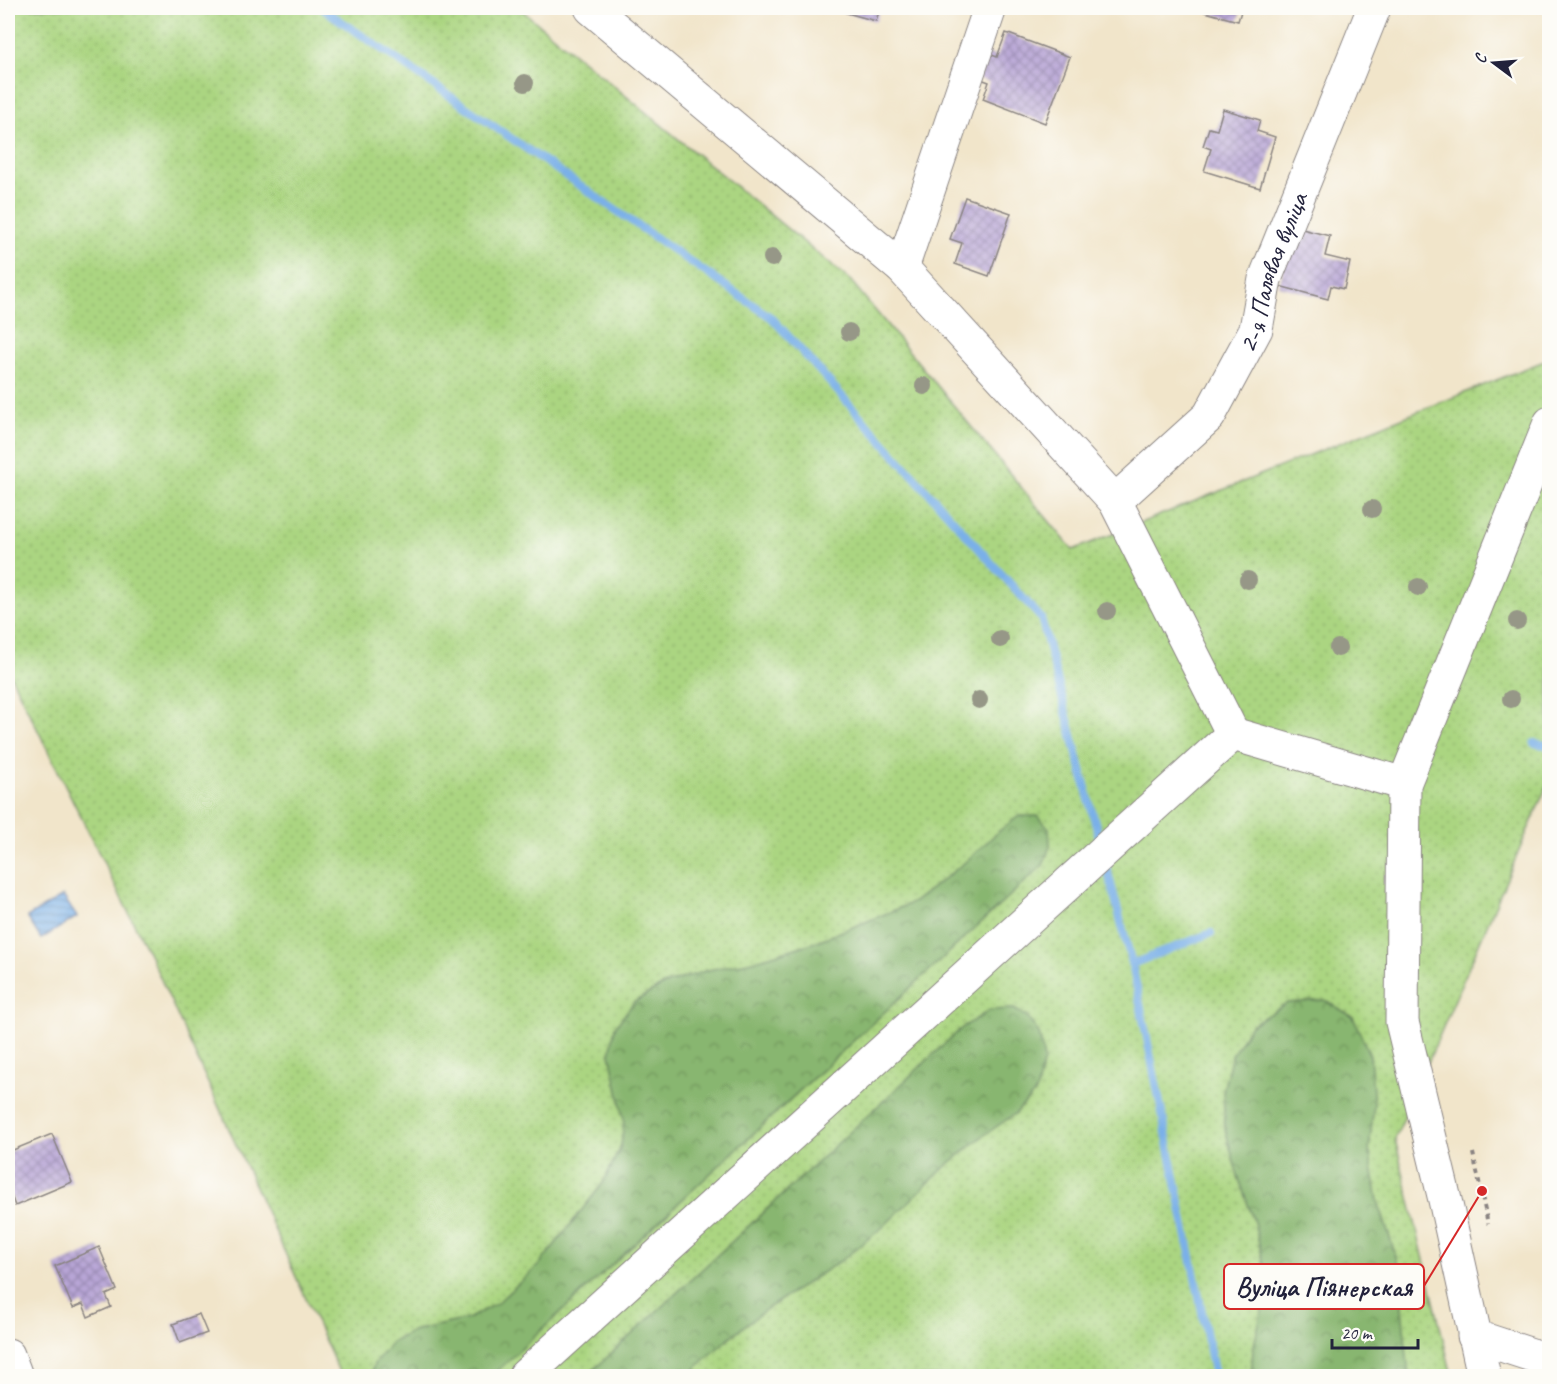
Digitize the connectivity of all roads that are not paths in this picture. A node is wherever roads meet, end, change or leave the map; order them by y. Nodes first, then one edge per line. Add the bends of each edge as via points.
1 (591, 8) edge
2 (990, 8) edge
3 (1374, 8) edge
4 (902, 268) junction
5 (1550, 423) edge
6 (1115, 501) junction
7 (1233, 734) junction
8 (1404, 784) junction
9 (1474, 1336) junction
10 (8, 1355) edge
11 (1550, 1361) edge
12 (16, 1377) edge
13 (525, 1377) edge
14 (1484, 1377) edge

1 - 4 street
2 - 4 street
3 - 6 street, 2-я Палявая вуліца via 1265,279 1256,329 1209,416
4 - 6 street
5 - 8 street
6 - 7 street
7 - 8 street
7 - 13 street
8 - 9 street via 1402,1022
9 - 11 street
9 - 14 street
10 - 12 street

